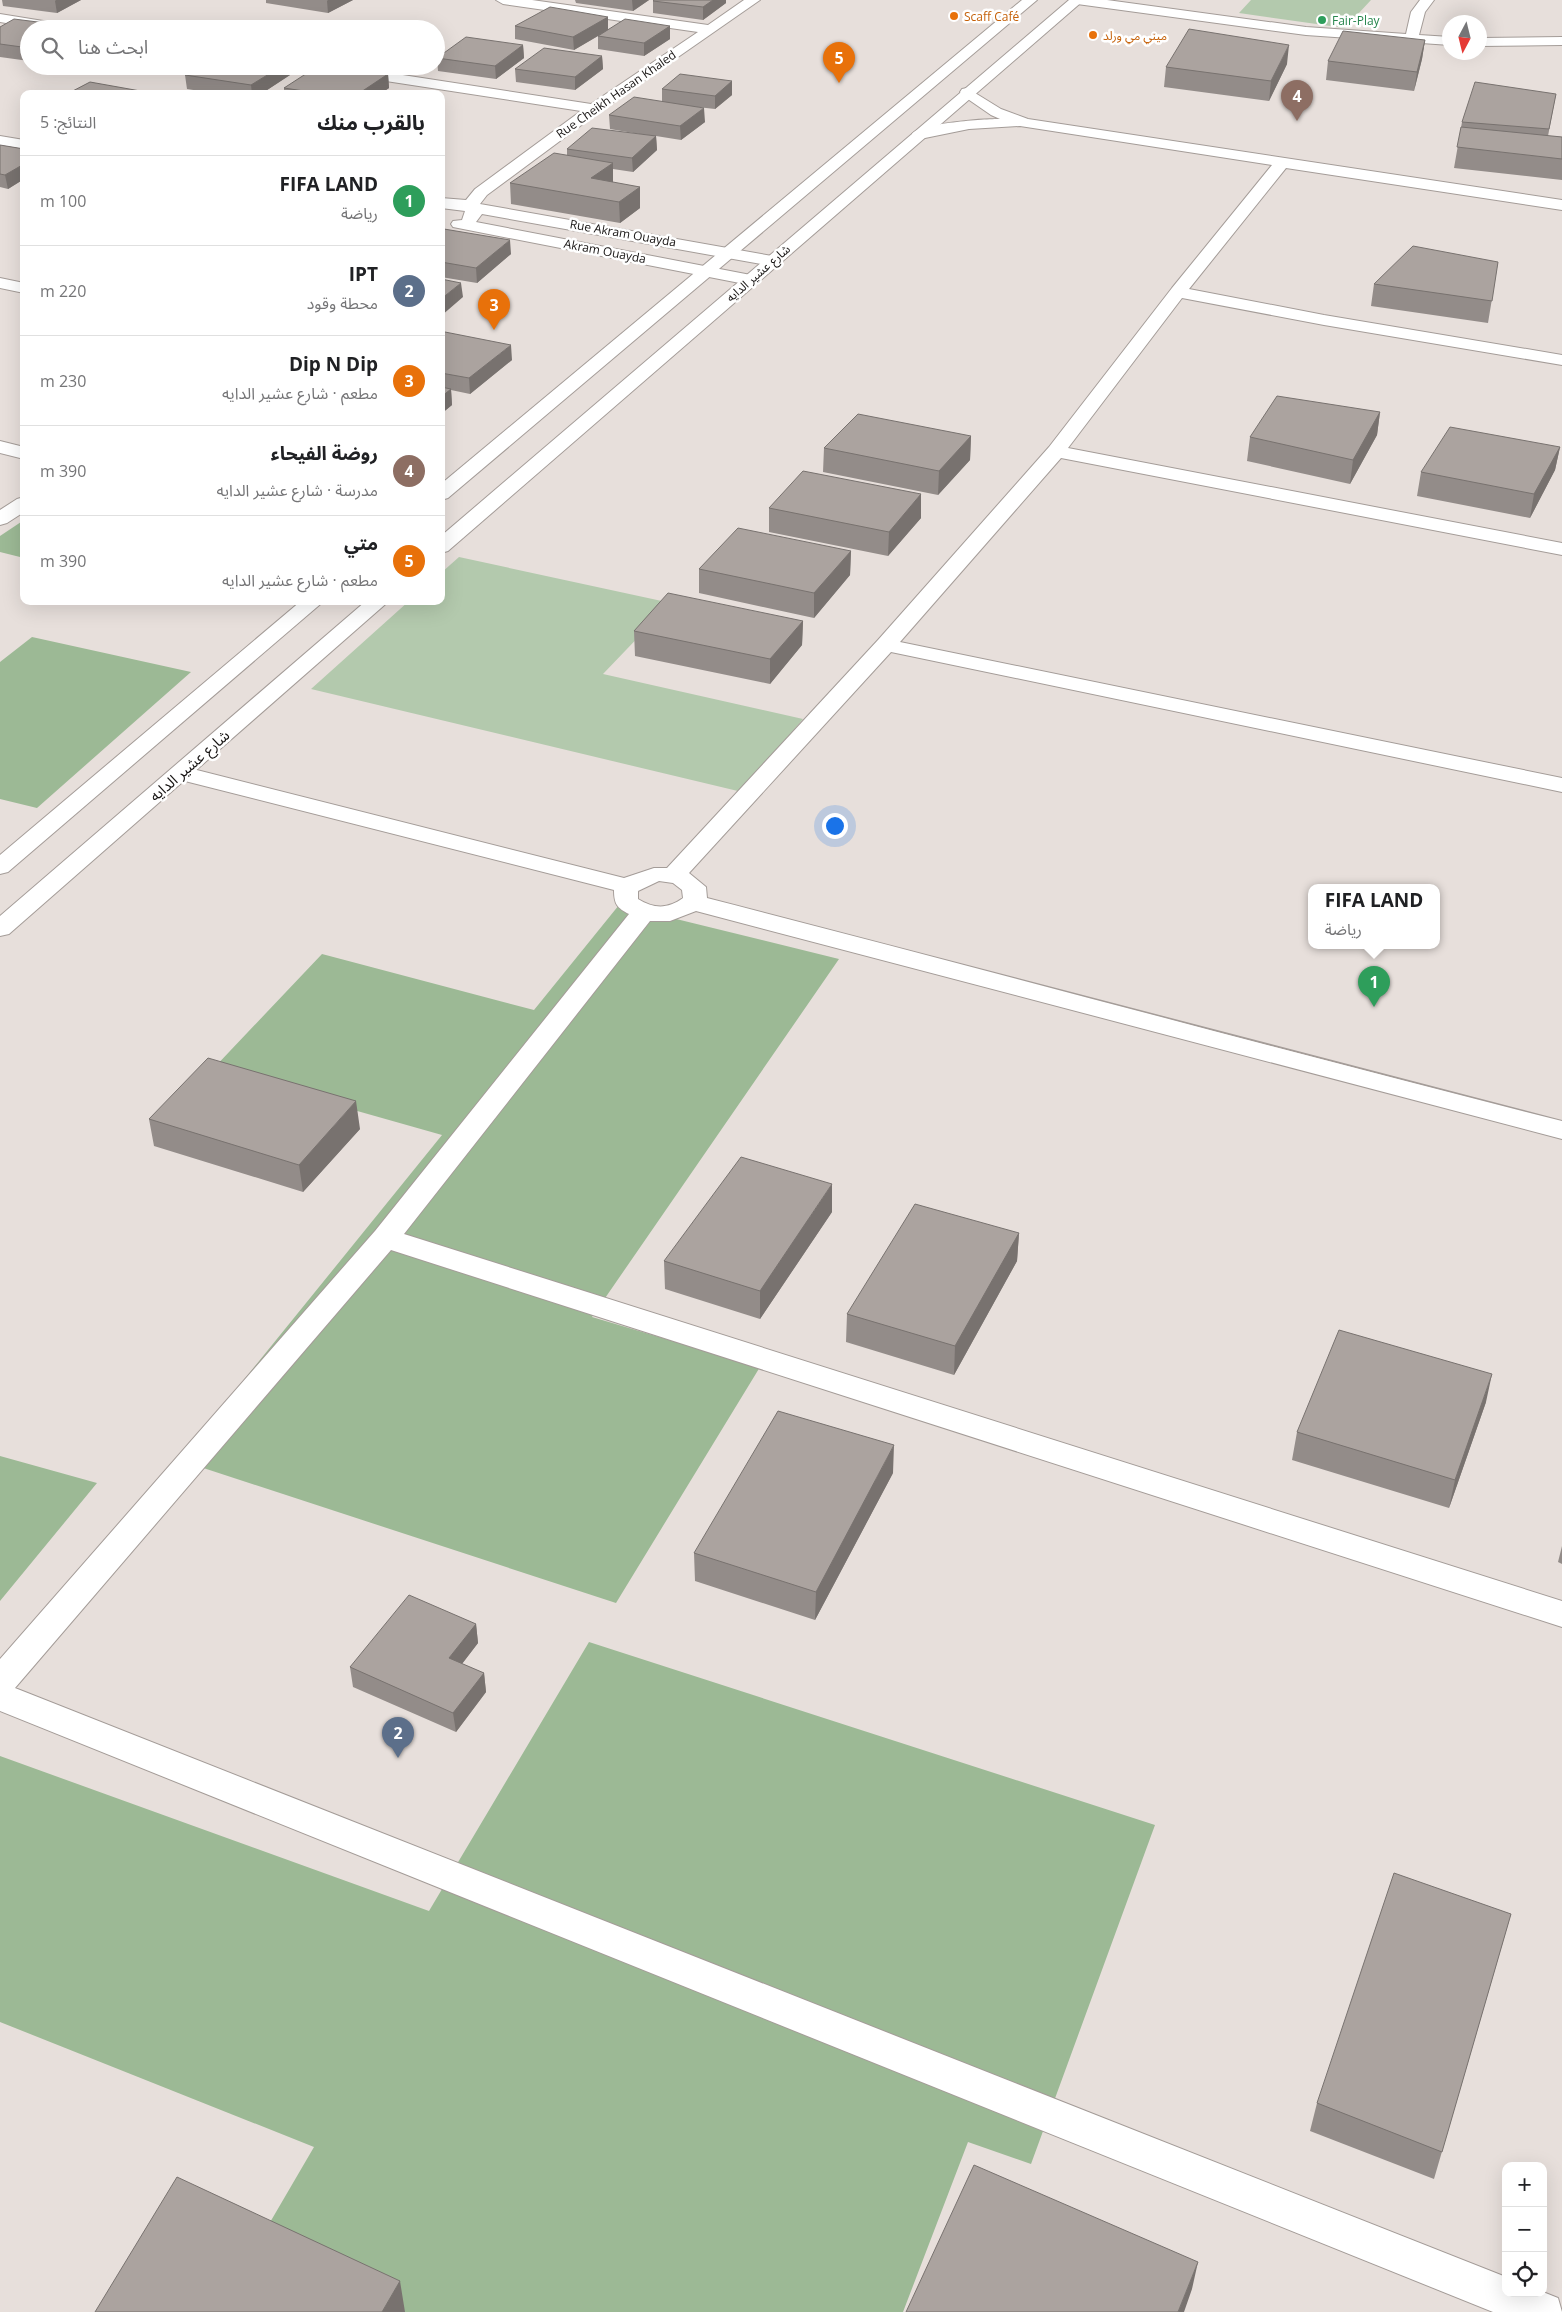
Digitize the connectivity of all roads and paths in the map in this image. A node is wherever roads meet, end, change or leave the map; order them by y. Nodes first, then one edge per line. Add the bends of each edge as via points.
1 (503, 0) edge
2 (753, 0) edge
3 (1030, 0) edge
4 (1077, 0) edge
5 (1427, 0) edge
6 (0, 18) edge
7 (20, 21) edge
8 (709, 29) junction
9 (1411, 40) junction
10 (1442, 41) edge
11 (1562, 41) edge
12 (1487, 42) edge
13 (373, 75) edge
14 (967, 92) junction
15 (594, 109) junction
16 (1025, 123) junction
17 (0, 128) edge
18 (20, 131) edge
19 (920, 134) junction
20 (0, 141) edge
21 (20, 144) edge
22 (1282, 163) junction
23 (482, 192) junction
24 (445, 202) edge
25 (445, 203) edge
26 (1562, 204) edge
27 (471, 207) junction
28 (448, 225) edge
29 (729, 252) junction
30 (772, 261) junction
31 (706, 271) junction
32 (750, 280) junction
33 (0, 283) edge
34 (20, 287) edge
35 (1178, 292) junction
36 (1562, 360) edge
37 (0, 448) edge
38 (1056, 451) junction
39 (20, 452) edge
40 (445, 491) edge
41 (20, 506) edge
42 (0, 519) edge
43 (445, 544) edge
44 (1562, 549) edge
45 (309, 605) edge
46 (374, 605) edge
47 (886, 645) junction
48 (180, 773) junction
49 (1562, 785) edge
50 (0, 867) edge
51 (673, 876) junction
52 (628, 887) junction
53 (692, 902) junction
54 (644, 912) junction
55 (0, 929) edge
56 (1562, 1130) edge
57 (385, 1238) junction
58 (1562, 1614) edge
59 (0, 1682) edge
60 (0, 1697) edge
61 (1543, 2312) edge

1 - 8 street
2 - 8 street, Rue Cheikh Hasan Khaled
3 - 29 street
4 - 9 street via 1306,31
4 - 14 street, شارع عشير الدايه
5 - 9 street via 1418,12
6 - 7 street
8 - 15 street, Rue Cheikh Hasan Khaled
9 - 10 street
11 - 12 street
13 - 15 street
14 - 16 street via 996,112
14 - 19 street, شارع عشير الدايه
15 - 23 street, Rue Cheikh Hasan Khaled
16 - 19 street via 969,124
16 - 22 street
17 - 18 street
19 - 30 street, شارع عشير الدايه
20 - 21 street
22 - 26 street
22 - 35 street
23 - 24 street, Rue Cheikh Hasan Khaled
23 - 27 street, Rue Cheikh Hasan Khaled
25 - 27 street, Rue Akram Ouayda
27 - 28 street, Rue Cheikh Hasan Khaled via 474,215
27 - 29 street, Rue Akram Ouayda
28 - 31 street, Akram Ouayda
29 - 30 street, Rue Akram Ouayda
29 - 31 street
30 - 32 street, شارع عشير الدايه
31 - 32 street, Akram Ouayda
31 - 40 street
32 - 43 street, شارع عشير الدايه
33 - 34 street
35 - 36 street
35 - 38 street
37 - 39 street
38 - 44 street
38 - 47 street
41 - 42 street
45 - 50 street
46 - 48 street, شارع عشير الدايه
47 - 49 street
47 - 51 street
48 - 52 street
48 - 55 street, شارع عشير الدايه
51 - 52 street via 659,874 639,879
51 - 53 street via 694,887 695,900
52 - 54 street via 626,902
53 - 54 street via 682,910 668,914
53 - 56 street
54 - 57 street
57 - 58 street
57 - 59 street
60 - 61 street

